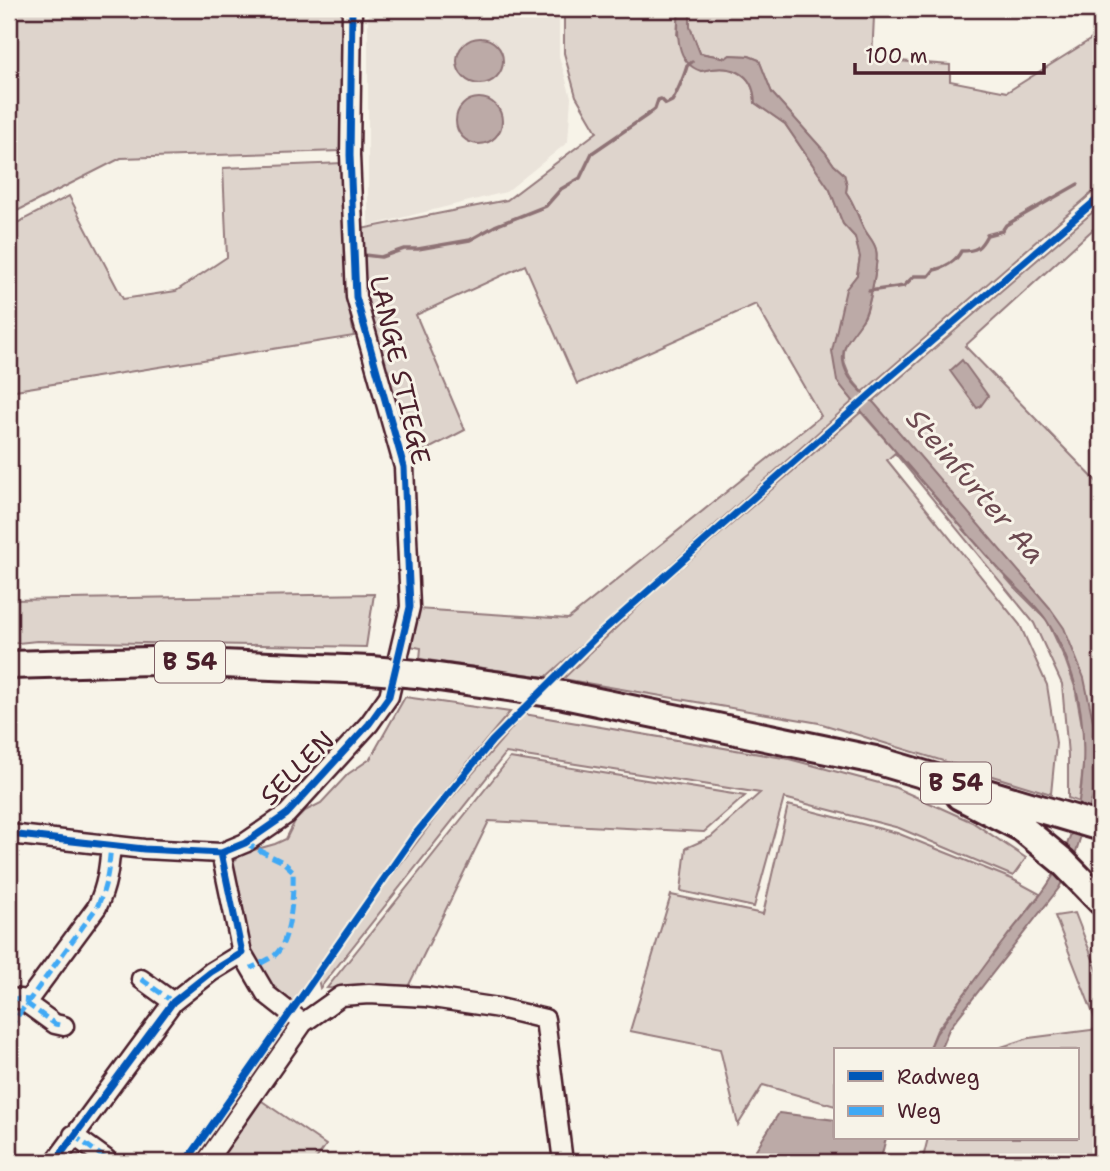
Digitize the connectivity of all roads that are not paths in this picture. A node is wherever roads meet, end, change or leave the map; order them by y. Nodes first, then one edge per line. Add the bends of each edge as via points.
1 (352, 9) edge
2 (9, 665) edge
3 (389, 696) joint
4 (1030, 817) junction
5 (1101, 827) edge
6 (9, 834) edge
7 (111, 845) junction
8 (220, 853) junction
9 (1100, 899) edge
10 (242, 953) junction
11 (141, 979) dead end
12 (9, 998) edge
13 (29, 1000) junction
14 (173, 1002) junction
15 (303, 1023) junction
16 (64, 1026) dead end
17 (73, 1135) junction
18 (106, 1159) dead end
19 (55, 1162) edge
20 (206, 1162) edge
21 (563, 1162) edge

1 - 3 street, LANGE STIEGE via 350,155 356,297 404,467 410,607
2 - 4 highway, B 54, bridge via 163,662 371,670 564,695 875,760 966,799
3 - 8 street, SELLEN via 287,814 245,843
4 - 5 highway
4 - 9 highway via 1062,861
6 - 7 street
7 - 8 street
7 - 13 street via 105,891 97,907
8 - 10 street
10 - 14 street
10 - 15 street via 266,994
11 - 14 street
12 - 13 street
13 - 16 street via 26,1003
14 - 17 street
15 - 20 street
15 - 21 street via 341,996 369,994 426,997 545,1019
17 - 18 street
17 - 19 street

